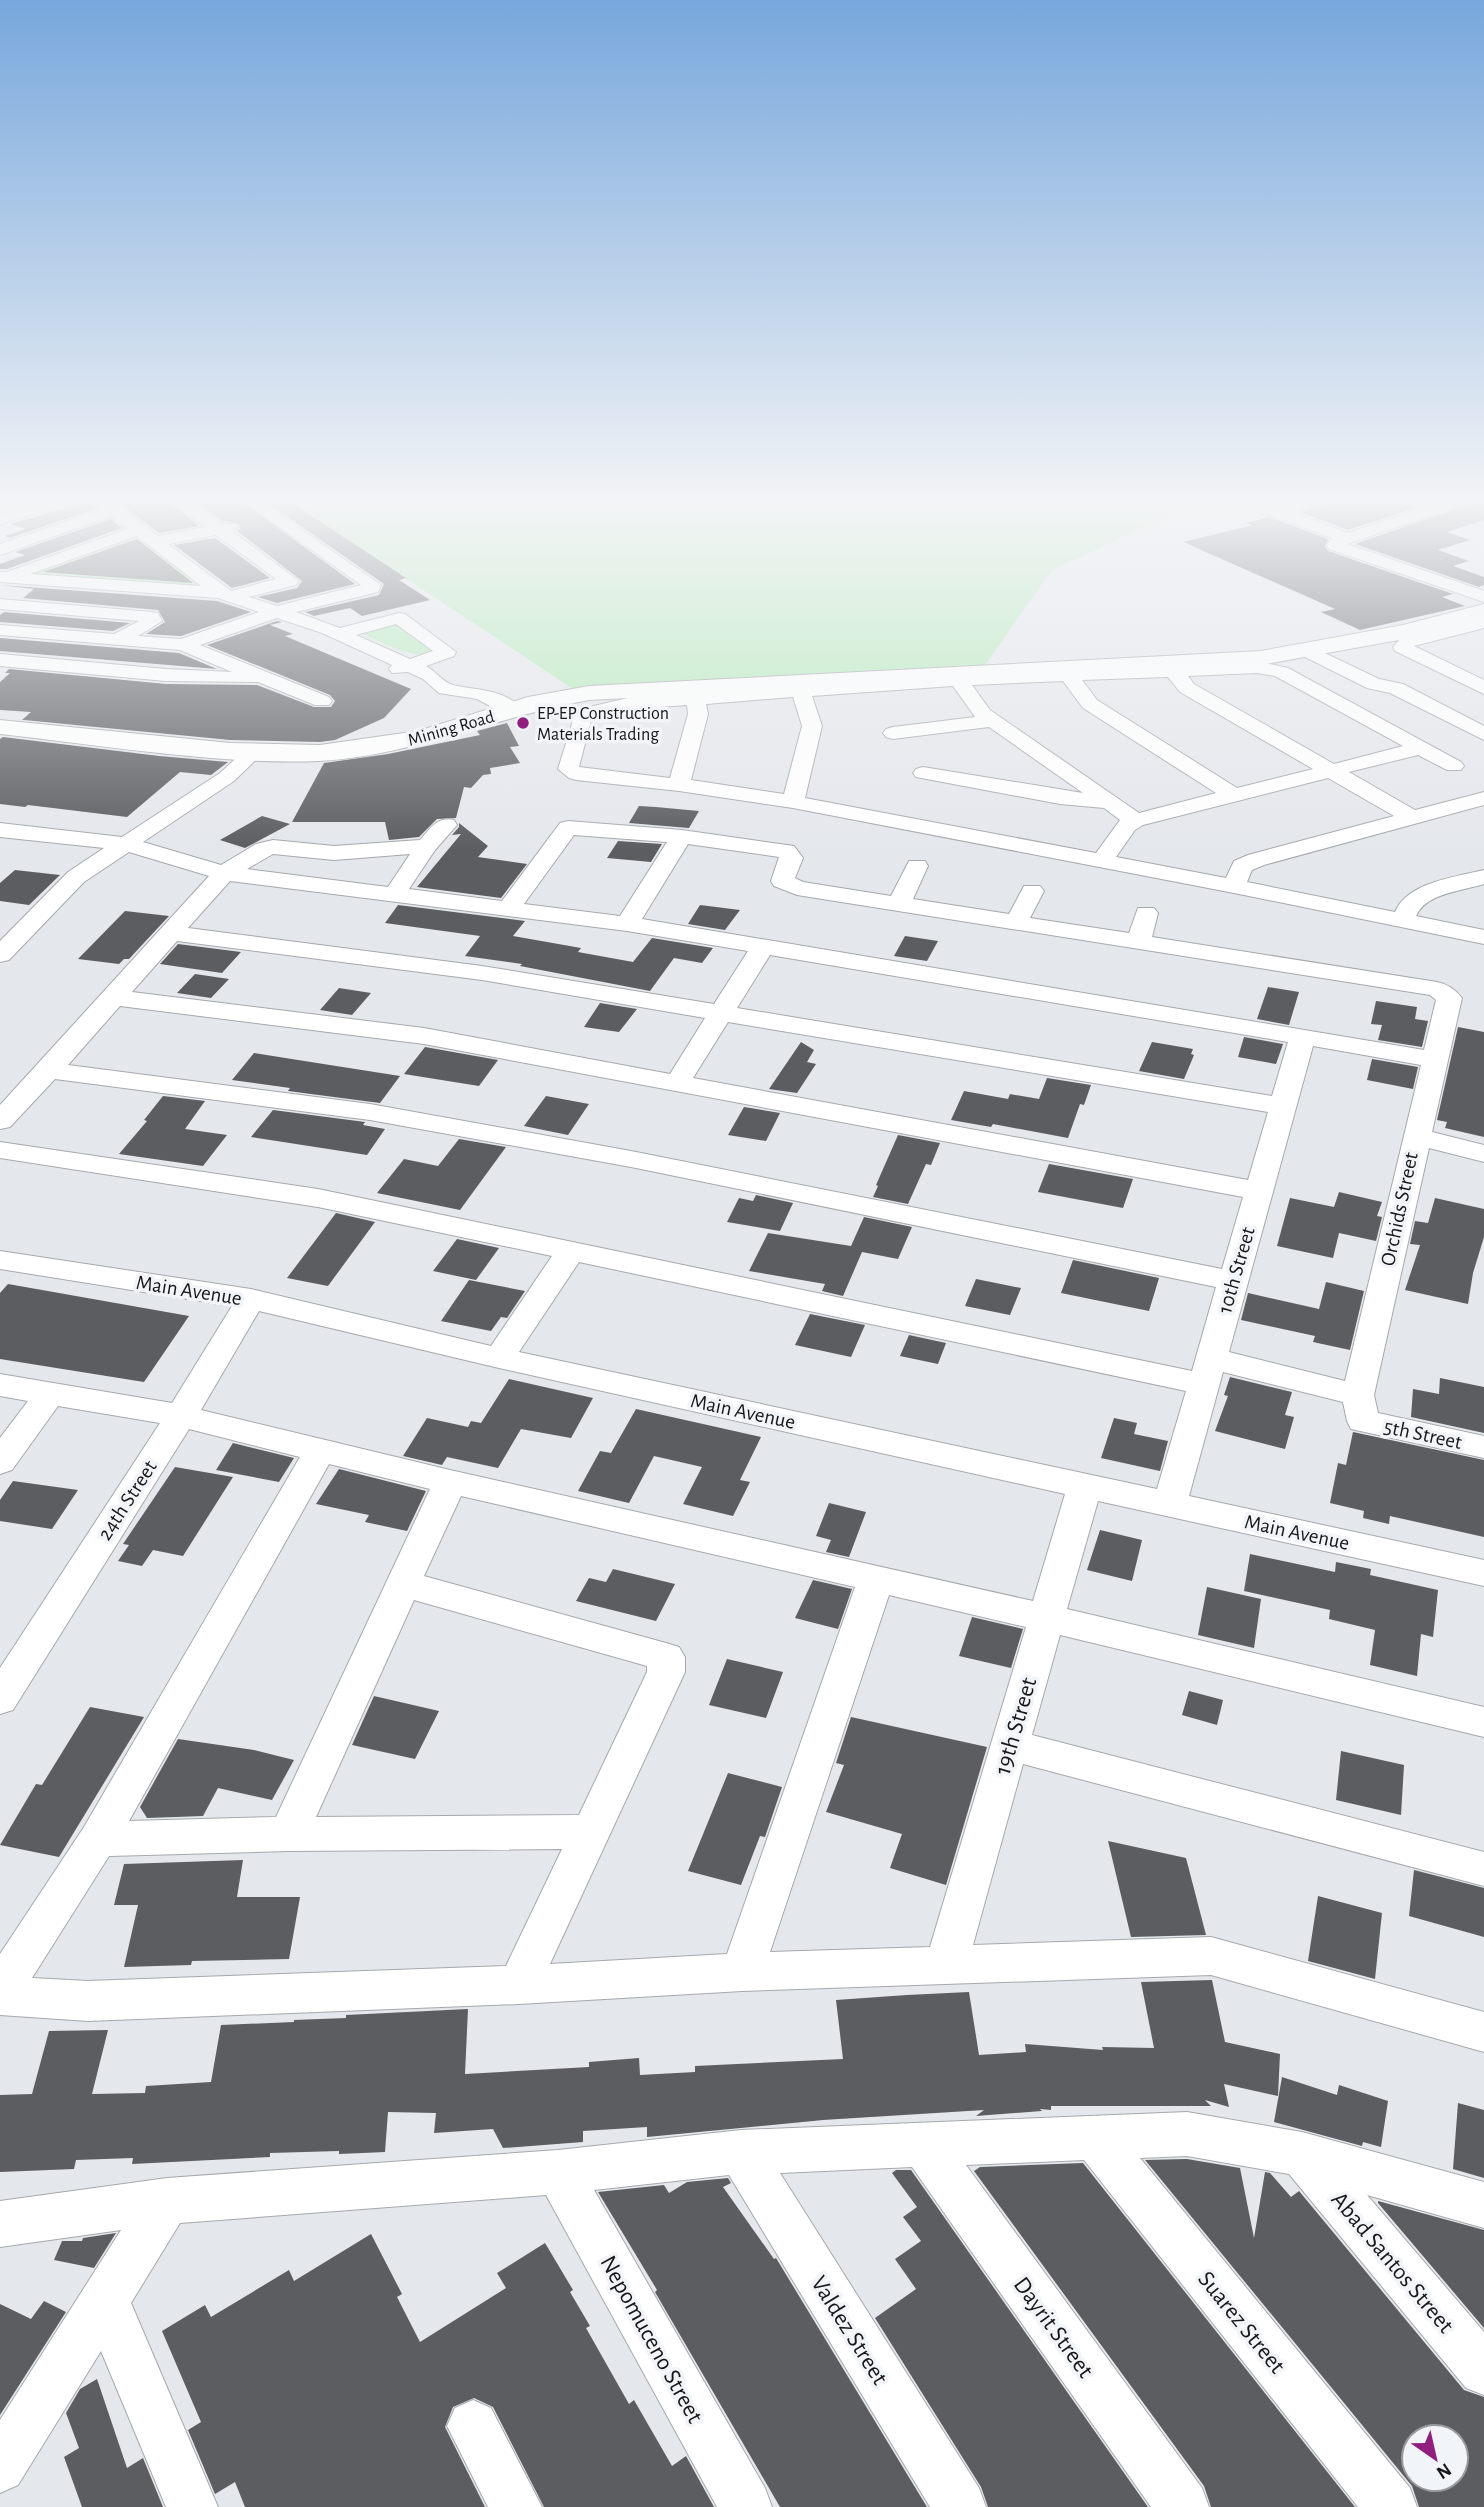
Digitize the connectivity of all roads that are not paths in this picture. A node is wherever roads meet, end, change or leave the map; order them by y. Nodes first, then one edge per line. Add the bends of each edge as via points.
1 (140, 616) edge
2 (265, 616) edge
3 (292, 616) edge
4 (407, 616) edge
5 (1465, 616) edge
6 (399, 618) junction
7 (1484, 622) edge
8 (0, 631) edge
9 (333, 632) junction
10 (118, 639) junction
11 (307, 642) dead end
12 (183, 645) junction
13 (1336, 656) junction
14 (345, 657) dead end
15 (0, 660) edge
16 (410, 665) junction
17 (1174, 671) junction
18 (1069, 676) junction
19 (1475, 676) edge
20 (267, 678) junction
21 (958, 680) junction
22 (1396, 688) junction
23 (1484, 688) edge
24 (801, 691) junction
25 (696, 699) junction
26 (322, 701) dead end
27 (512, 709) junction
28 (992, 722) junction
29 (0, 727) edge
30 (919, 732) junction
31 (893, 733) dead end
32 (1484, 734) edge
33 (1420, 748) junction
34 (242, 752) junction
35 (1454, 766) dead end
36 (1331, 771) junction
37 (679, 785) junction
38 (1234, 795) junction
39 (1484, 798) edge
40 (793, 802) junction
41 (1108, 802) junction
42 (1412, 817) junction
43 (1135, 820) junction
44 (446, 825) dead end
45 (0, 830) edge
46 (682, 838) junction
47 (125, 844) junction
48 (426, 846) junction
49 (1101, 862) junction
50 (917, 866) dead end
51 (224, 873) junction
52 (1484, 877) edge
53 (1234, 886) junction
54 (1032, 891) dead end
55 (394, 895) junction
56 (899, 904) junction
57 (508, 909) junction
58 (1146, 914) dead end
59 (1403, 920) junction
60 (1016, 923) junction
61 (627, 925) junction
62 (170, 933) junction
63 (1484, 937) edge
64 (1139, 942) junction
65 (762, 948) junction
66 (0, 955) edge
67 (112, 997) junction
68 (719, 1014) junction
69 (1303, 1037) junction
70 (1434, 1059) junction
71 (49, 1070) junction
72 (677, 1083) junction
73 (1283, 1106) junction
74 (0, 1121) edge
75 (1416, 1136) junction
76 (0, 1150) edge
77 (1484, 1154) edge
78 (1259, 1191) junction
79 (570, 1251) junction
80 (0, 1260) edge
81 (1233, 1281) junction
82 (251, 1299) junction
83 (499, 1358) junction
84 (1207, 1371) junction
85 (0, 1385) edge
86 (50, 1394) junction
87 (1361, 1408) junction
88 (181, 1416) junction
89 (1484, 1447) edge
90 (320, 1449) junction
91 (0, 1462) edge
92 (450, 1482) junction
93 (1085, 1486) junction
94 (1170, 1503) junction
95 (1484, 1573) edge
96 (876, 1579) junction
97 (404, 1584) junction
98 (1047, 1618) junction
99 (0, 1699) edge
100 (1484, 1722) edge
101 (1009, 1745) junction
102 (591, 1832) junction
103 (288, 1834) junction
104 (98, 1839) junction
105 (1484, 1869) edge
106 (945, 1967) junction
107 (741, 1972) junction
108 (519, 1986) junction
109 (0, 1993) edge
110 (1484, 2032) edge
111 (1093, 2136) junction
112 (925, 2147) junction
113 (741, 2152) junction
114 (1302, 2154) junction
115 (558, 2172) junction
116 (167, 2201) junction
117 (1484, 2205) edge
118 (0, 2224) edge
119 (106, 2303) junction
120 (1484, 2370) edge
121 (473, 2426) dead end
122 (0, 2467) edge
123 (192, 2507) edge
124 (516, 2507) edge
125 (746, 2507) edge
126 (960, 2507) edge
127 (1183, 2507) edge
128 (1391, 2507) edge

1 - 10 street via 153,621
2 - 12 street
3 - 9 street
4 - 6 street
5 - 13 street, Mining Road
6 - 9 street
6 - 16 street via 447,652
7 - 19 street via 1402,647
8 - 10 street
9 - 11 street
9 - 16 street
10 - 12 street
12 - 20 street
13 - 22 street via 1374,684
13 - 22 street via 1362,662 1395,679 1399,683
13 - 27 street, Mining Road via 1308,650 1232,660 608,691
14 - 16 street via 381,673
15 - 20 street via 166,675
16 - 27 street via 430,675 440,687 483,694
17 - 18 street
17 - 33 street via 1270,668
17 - 36 street via 1187,688
18 - 21 street
18 - 38 street via 1090,704
19 - 23 street
20 - 26 street
21 - 24 street
21 - 28 street
22 - 32 street
24 - 25 street
24 - 40 street via 812,726
25 - 37 street via 698,714
25 - 37 street via 632,703 588,713 582,718 568,769 576,774
27 - 34 street, Mining Road via 396,743 320,753
28 - 30 street
28 - 41 street
29 - 34 street, Mining Road
30 - 31 street
30 - 41 street via 922,783
33 - 35 street
33 - 36 street
34 - 47 street via 228,777
36 - 38 street
36 - 42 street
37 - 40 street
38 - 43 street
39 - 42 street
40 - 49 street
41 - 43 street
42 - 53 street via 1256,860 1242,866
43 - 49 street
44 - 48 street
45 - 47 street
46 - 56 street via 786,851 792,858 782,881 787,886
46 - 57 street via 568,828
46 - 61 street
47 - 51 street
47 - 66 street via 76,877
48 - 51 street via 334,853 270,847
48 - 55 street
49 - 53 street
50 - 56 street
51 - 55 street
51 - 62 street
52 - 59 street via 1422,895 1410,904
53 - 59 street
54 - 60 street
55 - 57 street
56 - 60 street
57 - 61 street
58 - 64 street
59 - 63 street
60 - 64 street
61 - 65 street
62 - 67 street
62 - 68 street via 482,973
64 - 70 street, Orchids Street via 1437,989 1449,998
65 - 68 street
65 - 69 street
67 - 71 street
67 - 72 street via 424,1036
68 - 72 street
68 - 73 street
69 - 70 street
69 - 73 street, 10th Street
70 - 75 street, Orchids Street
71 - 74 street
71 - 81 street via 370,1112 631,1159
72 - 78 street
73 - 78 street, 10th Street
75 - 77 street
75 - 87 street, Orchids Street
76 - 79 street, 5th Street via 318,1198
78 - 81 street, 10th Street
79 - 83 street
79 - 84 street, 5th Street
80 - 82 street, Main Avenue
81 - 84 street, 10th Street
82 - 83 street, Main Avenue
82 - 88 street, 24th Street
83 - 93 street, Main Avenue
84 - 87 street, 5th Street
84 - 94 street, 10th Street
85 - 86 street
86 - 88 street
86 - 91 street
87 - 89 street, 5th Street
88 - 90 street
88 - 99 street, 24th Street
90 - 92 street
90 - 104 street
92 - 96 street
92 - 97 street
93 - 94 street, Main Avenue
93 - 98 street, 19th Street
94 - 95 street, Main Avenue
96 - 98 street
96 - 107 street
97 - 102 street via 666,1657 666,1672
97 - 103 street
98 - 100 street
98 - 101 street, 19th Street
101 - 105 street
101 - 106 street, 19th Street
102 - 103 street
102 - 108 street
103 - 104 street
104 - 109 street
106 - 107 street
106 - 110 street via 1211,1956
107 - 108 street
108 - 109 street via 88,2001
111 - 112 street
111 - 114 street via 1187,2134
111 - 128 street, Suarez Street
112 - 113 street
112 - 127 street, Dayrit Street
113 - 115 street
113 - 126 street, Valdez Street
114 - 117 street
114 - 120 street, Abad Santos Street
115 - 116 street
115 - 125 street, Nepomuceno Street
116 - 118 street
116 - 119 street
119 - 122 street
119 - 123 street
121 - 124 street

